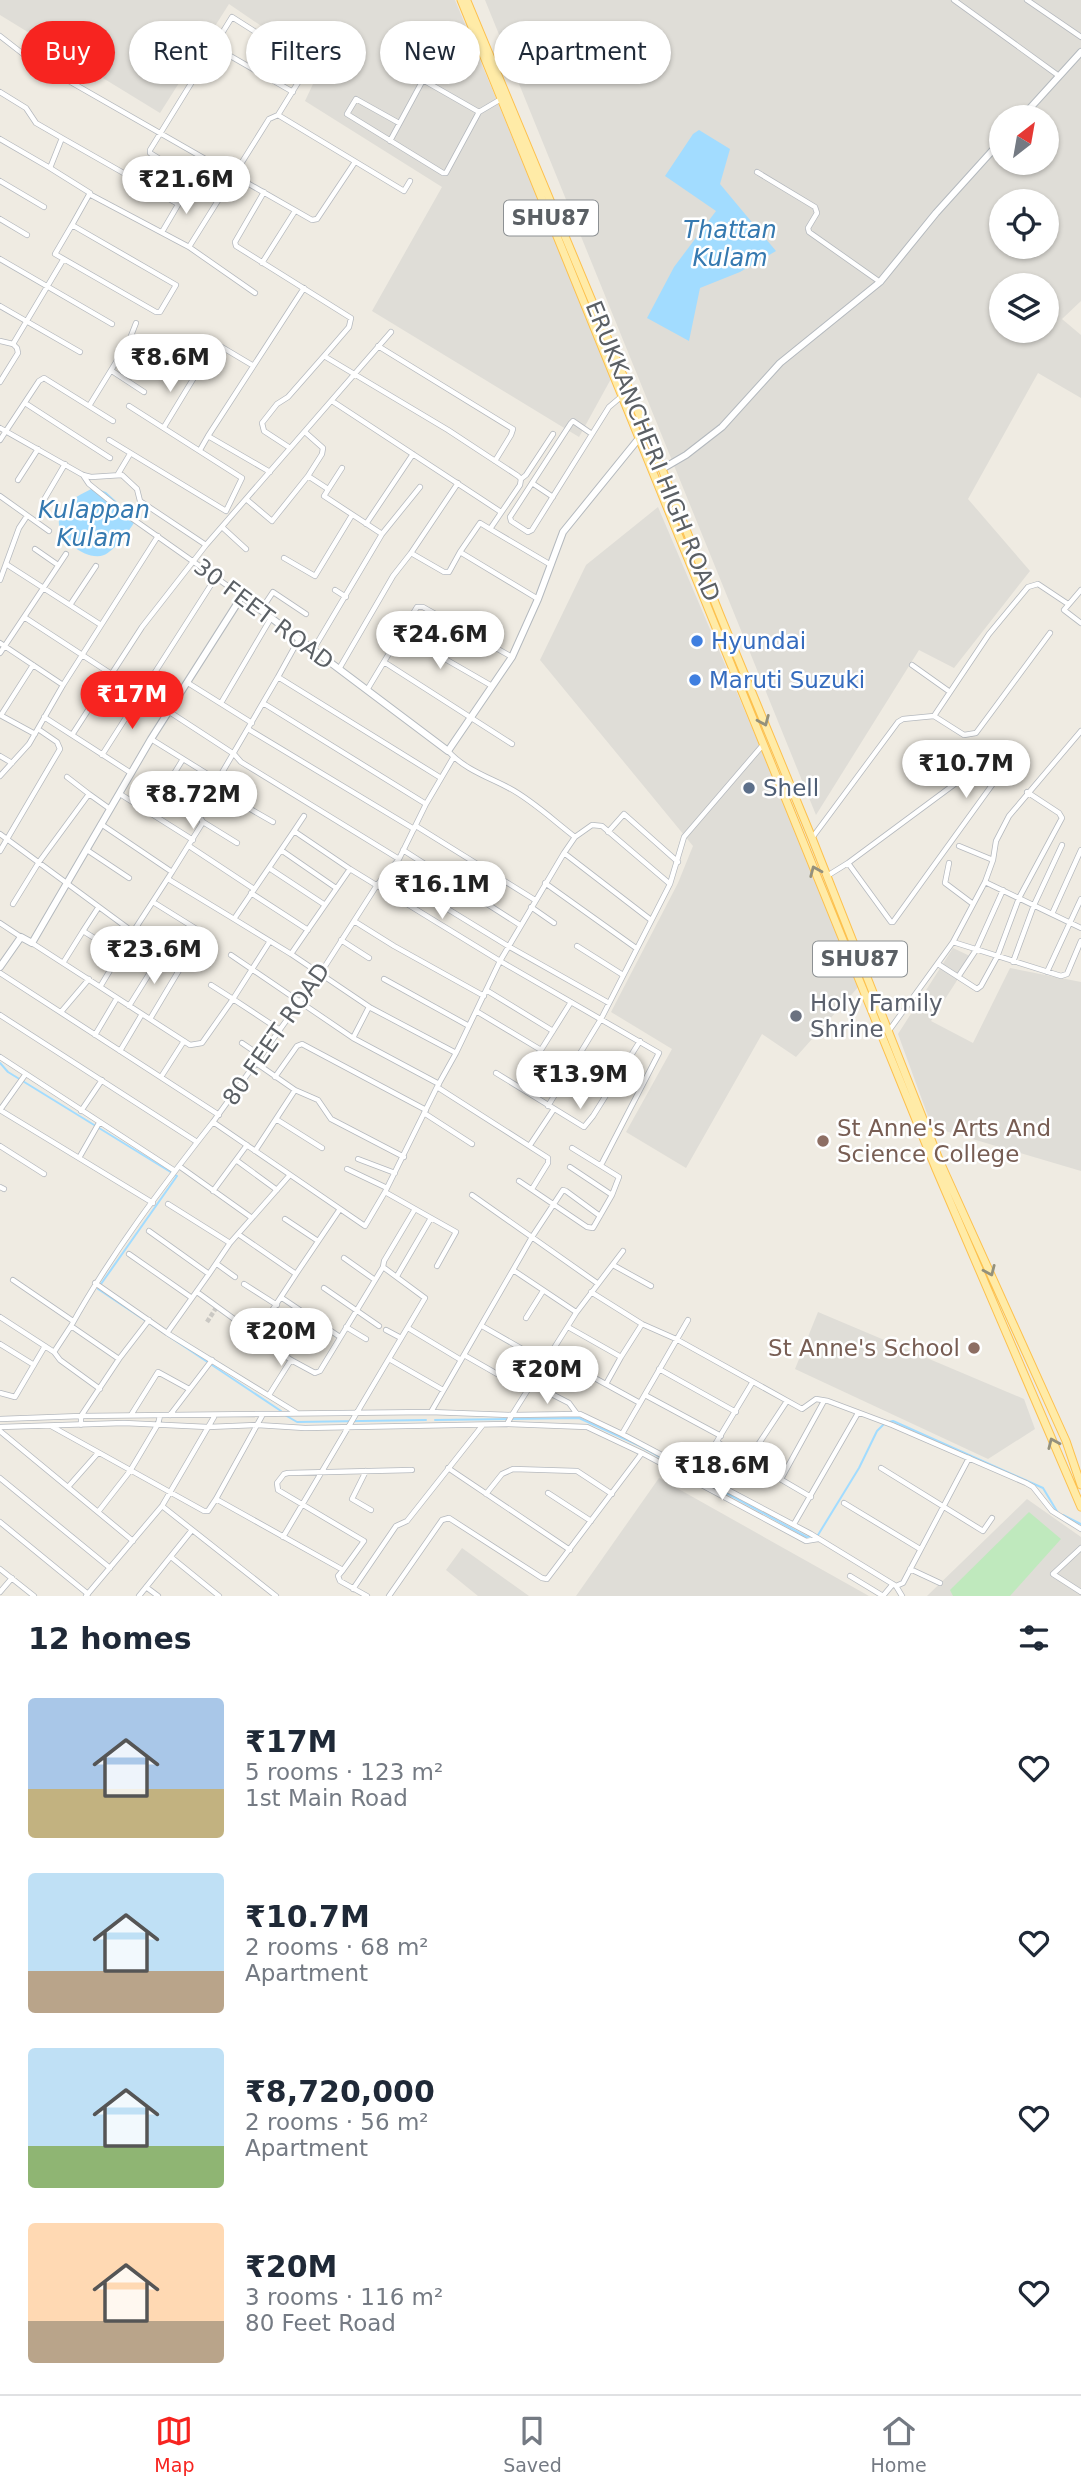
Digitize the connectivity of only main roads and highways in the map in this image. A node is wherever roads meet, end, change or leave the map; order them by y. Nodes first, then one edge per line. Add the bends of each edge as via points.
1 (464, 0) edge
2 (1081, 52) edge
3 (1033, 105) edge
4 (989, 154) edge
5 (640, 437) junction
6 (662, 469) junction
7 (838, 902) junction
8 (829, 905) junction
9 (0, 967) edge
10 (910, 1096) junction
11 (1081, 1485) edge
12 (1081, 1506) edge

1 - 5 main road, SHU87
1 - 6 main road, ERUKKANCHERI HIGH ROAD / SHU87
2 - 3 main road
4 - 6 main road via 880,282 780,363 723,427
8 -> 5 main road, SHU87
5 - 9 main road, 30 FEET ROAD via 563,532 512,657 470,716 450,755 242,596 151,739 32,943 20,937
6 -> 7 main road, ERUKKANCHERI HIGH ROAD / SHU87
7 - 8 main road
7 - 10 main road, ERUKKANCHERI HIGH ROAD / SHU87
8 - 10 main road, SHU87
10 -> 11 main road, ERUKKANCHERI HIGH ROAD / SHU87 via 1066,1441
12 -> 10 main road, SHU87

